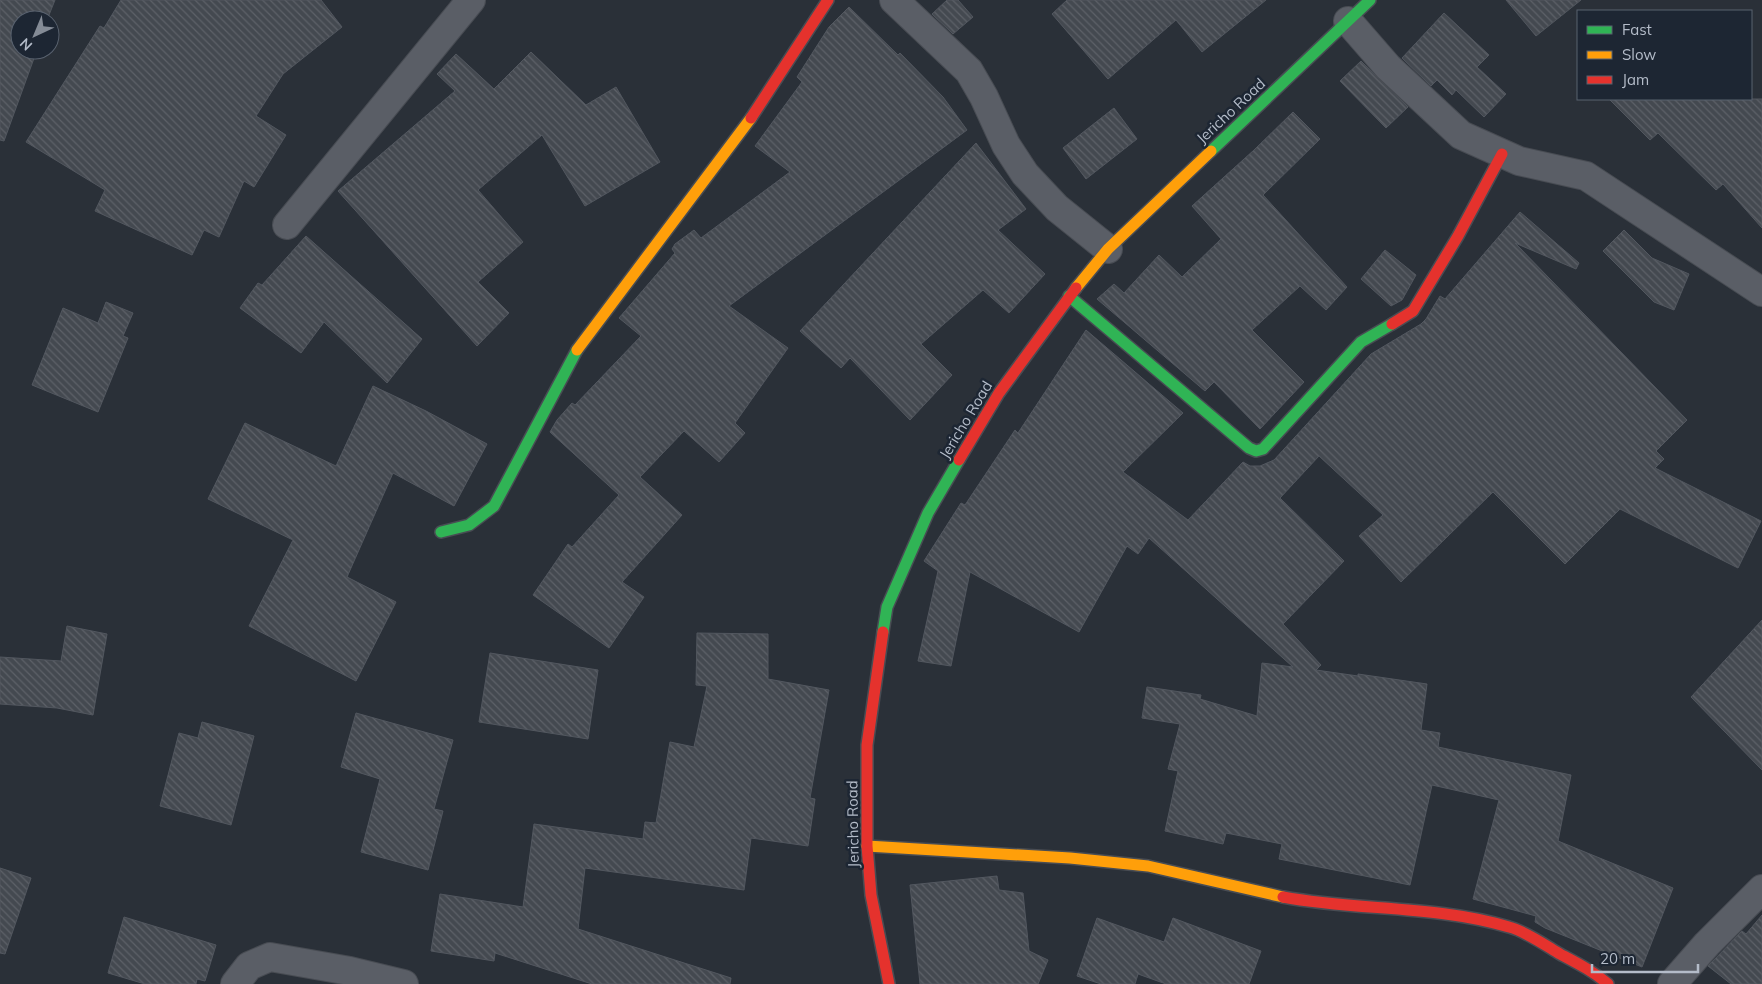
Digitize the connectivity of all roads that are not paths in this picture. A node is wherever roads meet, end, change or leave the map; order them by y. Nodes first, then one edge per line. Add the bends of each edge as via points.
1 (471, 0) edge
2 (828, 0) edge
3 (894, 0) edge
4 (1370, 0) edge
5 (1348, 22) junction
6 (1502, 154) junction
7 (287, 225) dead end
8 (1108, 249) junction
9 (1762, 292) edge
10 (1069, 296) junction
11 (441, 532) dead end
12 (867, 846) junction
13 (1762, 889) edge
14 (235, 984) edge
15 (404, 984) edge
16 (889, 984) edge
17 (1608, 984) edge
18 (1672, 984) edge

1 - 7 street
2 - 11 street via 749,122 575,352 494,506 469,525
3 - 8 street via 970,70 1006,145 1025,174 1057,208
4 - 5 street, Jericho Road
5 - 6 street via 1388,68 1461,135
5 - 8 street, Jericho Road
6 - 9 street via 1586,176
6 - 10 street via 1413,311 1361,342 1263,449 1248,448
8 - 10 street, Jericho Road
10 - 12 street, Jericho Road via 999,393 928,513 887,607 867,745
12 - 16 street, Jericho Road via 871,895
12 - 17 street via 1148,866 1314,904 1459,916 1511,927 1596,973
13 - 18 street
14 - 15 street via 249,966 270,957

